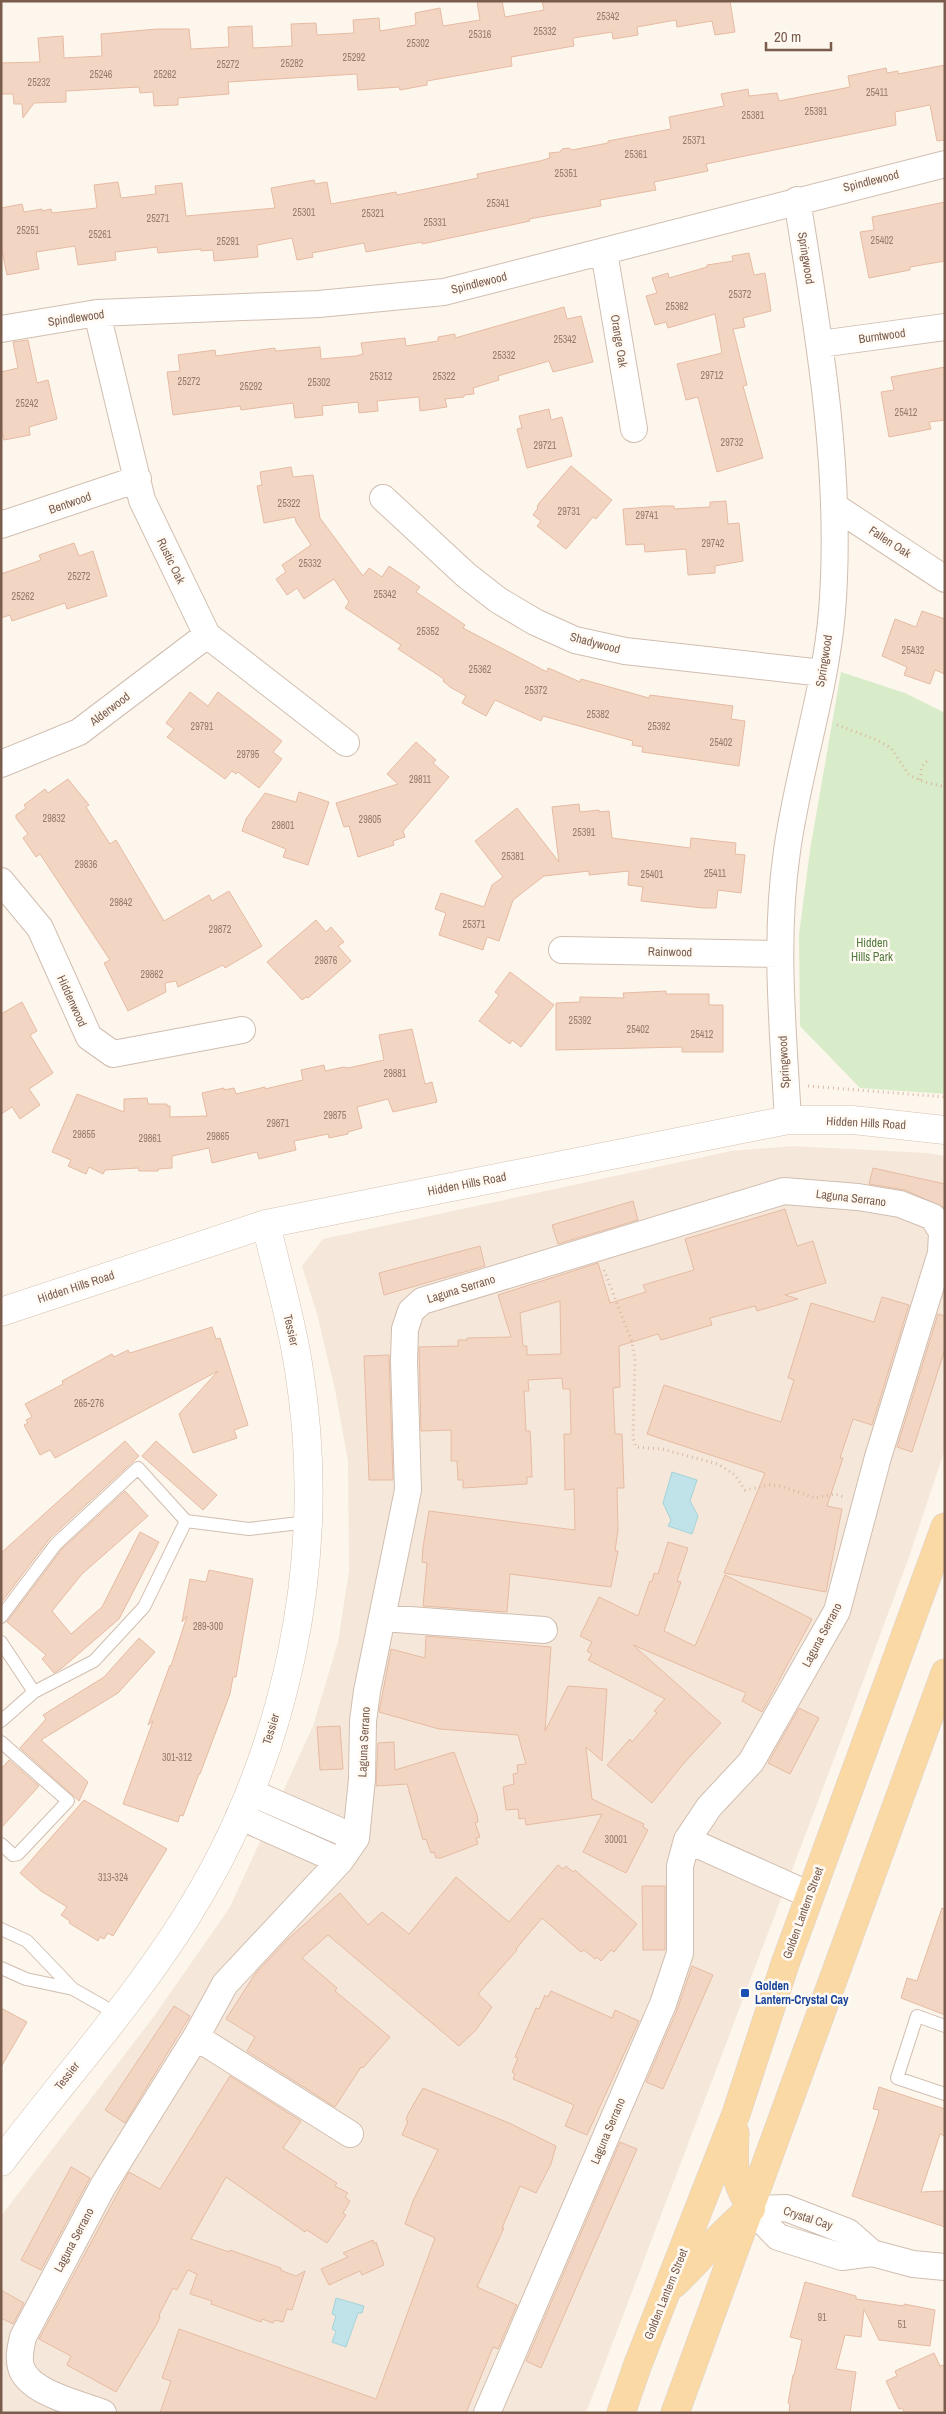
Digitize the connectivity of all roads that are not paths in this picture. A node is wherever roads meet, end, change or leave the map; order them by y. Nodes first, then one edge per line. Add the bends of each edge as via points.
1 (945, 164) edge
2 (797, 200) junction
3 (604, 252) junction
4 (97, 313) junction
5 (945, 328) edge
6 (1, 329) edge
7 (820, 344) junction
8 (634, 429) dead end
9 (138, 479) junction
10 (383, 498) dead end
11 (834, 506) junction
12 (1, 525) edge
13 (945, 578) edge
14 (207, 635) junction
15 (823, 673) junction
16 (346, 743) dead end
17 (1, 764) edge
18 (1, 881) edge
19 (562, 950) dead end
20 (778, 954) junction
21 (242, 1030) dead end
22 (788, 1120) junction
23 (945, 1130) edge
24 (266, 1224) junction
25 (1, 1312) edge
26 (186, 1521) junction
27 (308, 1522) junction
28 (945, 1527) edge
29 (1, 1616) edge
30 (384, 1618) junction
31 (544, 1630) dead end
32 (1, 1642) edge
33 (945, 1673) edge
34 (34, 1692) junction
35 (1, 1721) edge
36 (1, 1742) edge
37 (244, 1804) junction
38 (356, 1838) junction
39 (687, 1840) junction
40 (1, 1844) edge
41 (340, 1861) junction
42 (810, 1895) junction
43 (1, 1929) edge
44 (1, 1968) edge
45 (73, 1989) junction
46 (117, 2014) junction
47 (945, 2026) edge
48 (196, 2037) junction
49 (945, 2094) edge
50 (736, 2114) junction
51 (350, 2134) dead end
52 (1, 2162) edge
53 (751, 2208) junction
54 (945, 2267) edge
55 (669, 2289) junction
56 (103, 2413) edge
57 (486, 2413) edge
58 (621, 2413) edge
59 (675, 2413) edge

1 - 2 street, Spindlewood
2 - 3 street, Spindlewood
2 - 7 street, Springwood
3 - 4 street, Spindlewood via 444,292 319,304
3 - 8 street, Orange Oak
4 - 6 street, Spindlewood
4 - 9 street, Rustic Oak
5 - 7 street, Burntwood
7 - 11 street, Springwood
9 - 12 street, Bentwood
9 - 14 street, Rustic Oak via 142,500
10 - 15 street, Shadywood via 466,575 498,600 575,640 626,651
11 - 13 street, Fallen Oak
11 - 15 street, Springwood via 832,612
14 - 16 street, Rustic Oak
14 - 17 street, Alderwood via 79,732
15 - 20 street, Springwood via 786,851
18 - 21 street, Hiddenwood via 40,928 89,1037 113,1054
19 - 20 street, Rainwood
20 - 22 street, Springwood
22 - 23 street, Hidden Hills Road via 853,1120
22 - 24 street, Hidden Hills Road
24 - 25 street, Hidden Hills Road
24 - 27 street, Tessier via 299,1369 307,1444
26 - 27 lane via 249,1529
26 - 29 lane via 138,1468 56,1544
26 - 34 lane via 144,1607 94,1661
27 - 37 street, Tessier via 302,1597 294,1644 273,1728
28 - 42 main road, Golden Lantern Street
30 - 31 street
30 - 38 street, Laguna Serrano via 363,1721
30 - 39 street, Laguna Serrano via 408,1490 405,1329 411,1311 422,1300 784,1191 900,1204 933,1217 942,1232 941,1252 878,1457 837,1611 751,1762 709,1807
32 - 34 lane
33 - 53 main road
34 - 35 lane
36 - 40 lane via 68,1801 18,1854 13,1855
37 - 38 street
37 - 41 street
37 - 46 street, Tessier via 187,1916
38 - 41 street, Laguna Serrano
39 - 42 street
39 - 57 street, Laguna Serrano via 680,1866 680,1953 663,2004
41 - 48 street, Laguna Serrano via 225,1984
42 - 50 main road, Golden Lantern Street
43 - 45 lane via 27,1941
44 - 45 lane via 26,1979
45 - 46 lane
46 - 52 street, Tessier
47 - 49 lane via 917,2016 897,2078
48 - 51 street
48 - 56 street, Laguna Serrano via 103,2186 24,2337 20,2352 21,2369 41,2390
50 - 53 main road via 734,2162 737,2183
50 - 55 main road, Golden Lantern Street
53 - 54 street, Crystal Cay via 778,2237 842,2257 872,2254 913,2264
53 - 55 main road via 724,2230
53 - 59 main road
55 - 58 main road, Golden Lantern Street

